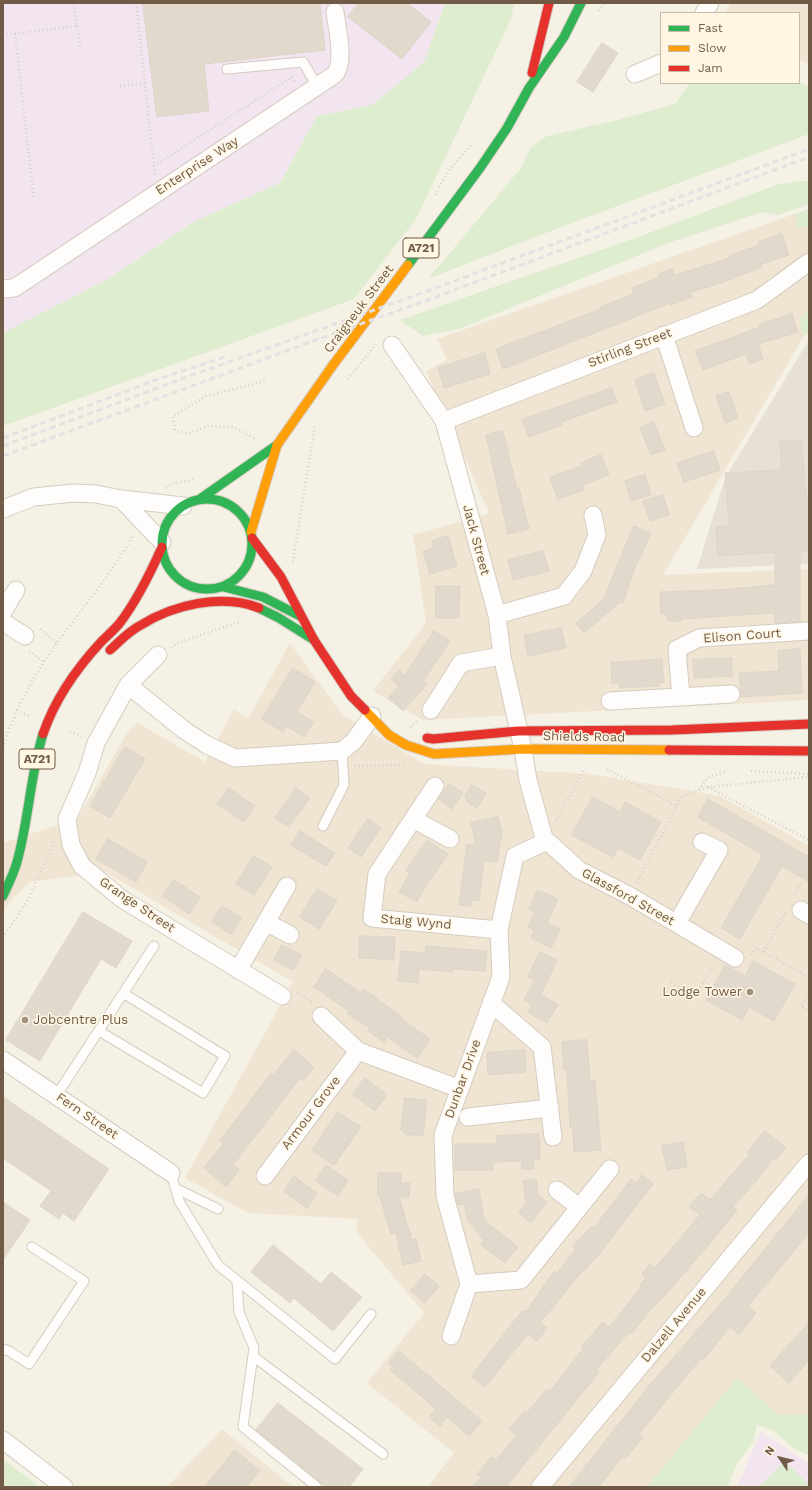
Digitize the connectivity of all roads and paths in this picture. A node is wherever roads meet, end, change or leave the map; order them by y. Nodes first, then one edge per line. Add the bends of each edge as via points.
1 (74, 3) edge
2 (136, 3) edge
3 (549, 3) edge
4 (581, 3) edge
5 (710, 3) edge
6 (335, 8) edge
7 (705, 12) edge
8 (77, 26) junction
9 (15, 33) junction
10 (3, 35) edge
11 (80, 47) dead end
12 (660, 63) edge
13 (227, 68) dead end
14 (635, 74) dead end
15 (145, 83) junction
16 (120, 86) dead end
17 (529, 88) junction
18 (311, 91) junction
19 (477, 139) dead end
20 (154, 166) junction
21 (161, 190) junction
22 (34, 200) dead end
23 (434, 200) dead end
24 (809, 262) edge
25 (3, 289) edge
26 (664, 335) junction
27 (386, 342) joint
28 (266, 381) dead end
29 (345, 382) dead end
30 (316, 418) dead end
31 (444, 421) junction
32 (694, 428) dead end
33 (277, 445) junction
34 (199, 478) dead end
35 (121, 499) junction
36 (200, 499) junction
37 (150, 502) junction
38 (183, 506) junction
39 (3, 509) edge
40 (593, 515) dead end
41 (142, 521) junction
42 (252, 535) junction
43 (162, 545) junction
44 (281, 577) junction
45 (190, 586) junction
46 (224, 587) junction
47 (16, 590) dead end
48 (177, 593) dead end
49 (3, 612) edge
50 (140, 612) dead end
51 (497, 615) junction
52 (300, 616) junction
53 (3, 622) edge
54 (118, 625) junction
55 (809, 631) edge
56 (25, 636) dead end
57 (314, 640) junction
58 (158, 655) dead end
59 (502, 656) junction
60 (128, 686) junction
61 (731, 694) dead end
62 (681, 697) junction
63 (59, 698) junction
64 (610, 701) dead end
65 (17, 710) junction
66 (431, 710) dead end
67 (29, 716) dead end
68 (372, 716) junction
69 (809, 724) edge
70 (393, 725) dead end
71 (518, 731) junction
72 (420, 736) dead end
73 (523, 749) junction
74 (342, 751) junction
75 (809, 751) edge
76 (3, 752) edge
77 (586, 767) dead end
78 (607, 769) dead end
79 (727, 770) dead end
80 (809, 777) edge
81 (435, 786) dead end
82 (708, 786) junction
83 (699, 790) junction
84 (677, 806) junction
85 (413, 819) junction
86 (67, 820) junction
87 (323, 826) dead end
88 (450, 839) dead end
89 (545, 840) junction
90 (809, 840) edge
91 (702, 842) dead end
92 (6, 882) edge
93 (800, 884) dead end
94 (287, 886) dead end
95 (3, 896) edge
96 (630, 896) junction
97 (798, 907) edge
98 (266, 922) junction
99 (677, 923) junction
100 (499, 930) junction
101 (290, 935) dead end
102 (3, 938) edge
103 (154, 946) dead end
104 (764, 952) dead end
105 (735, 958) dead end
106 (238, 970) junction
107 (123, 993) junction
108 (809, 994) edge
109 (282, 996) joint
110 (491, 1003) junction
111 (809, 1010) edge
112 (321, 1016) joint
113 (98, 1031) junction
114 (358, 1051) junction
115 (3, 1060) edge
116 (460, 1089) junction
117 (56, 1096) junction
118 (550, 1108) junction
119 (468, 1117) dead end
120 (553, 1137) dead end
121 (809, 1163) edge
122 (610, 1169) dead end
123 (265, 1176) dead end
124 (173, 1180) junction
125 (557, 1190) dead end
126 (579, 1207) junction
127 (218, 1208) dead end
128 (32, 1247) dead end
129 (237, 1281) junction
130 (469, 1284) junction
131 (371, 1314) dead end
132 (452, 1336) dead end
133 (3, 1349) edge
134 (253, 1356) junction
135 (3, 1440) edge
136 (383, 1454) dead end
137 (64, 1487) edge
138 (317, 1487) edge
139 (540, 1487) edge

1 - 8 path
2 - 15 path
3 - 17 main road, Craigneuk Street / A721
4 - 17 main road, Craigneuk Street / A721 via 564,37
5 - 7 street
6 - 18 street, Enterprise Way via 340,67 334,76
8 - 9 path
8 - 11 path
9 - 10 path
9 - 22 path
12 - 14 street
13 - 18 lane via 303,62
15 - 16 path
15 - 20 path
17 - 33 main road, Craigneuk Street / A721 via 507,128 480,168
18 - 20 path via 292,77
18 - 21 street, Enterprise Way
19 - 23 path via 439,186
20 - 21 path via 155,177
21 - 25 street, Enterprise Way via 22,283 14,288
24 - 26 street, Stirling Street via 757,300
26 - 31 street, Stirling Street
26 - 32 street
27 - 29 path
27 - 31 street, Jack Street
28 - 33 path via 206,396 173,416 175,430 187,434 208,426 233,427 259,441
30 - 44 path via 292,566
31 - 51 street, Jack Street
33 - 36 main road, Craigneuk Street / A721
33 - 42 main road, Craigneuk Street / A721
34 - 37 path via 171,484
35 - 37 street
35 - 39 street via 73,493 34,497
35 - 41 street
36 - 38 main road
36 - 42 main road via 222,501 232,506 247,522
37 - 38 street
38 - 43 main road via 172,516 165,528
40 - 51 street via 597,534 584,571 564,596
41 - 43 street
41 - 65 path via 103,582 56,643 23,695
42 - 44 main road, Shields Road
42 - 46 main road via 252,553 247,567 237,579
43 - 45 main road via 164,560 170,571
43 - 54 main road, A721 via 146,582
44 - 52 main road, Shields Road
45 - 46 main road via 201,590
45 - 48 main road
46 - 52 main road via 262,597
47 - 49 street
50 - 54 main road, A721
51 - 59 street, Jack Street
52 - 57 main road, Shields Road
53 - 56 street
54 - 63 main road, A721 via 80,666
55 - 62 street, Elison Court via 699,638 677,649
57 - 63 main road via 286,621 254,607 212,603 178,608 139,625
57 - 68 main road, Shields Road via 352,696
58 - 60 street
59 - 66 street via 461,663
59 - 71 street, Jack Street
60 - 74 street via 184,730 207,745 235,758
60 - 86 street via 96,743 87,773
61 - 62 street
62 - 64 street
63 - 92 main road, A721 via 38,751 17,862
65 - 67 path
65 - 76 path via 4,741
68 - 70 main road, Shields Road
68 - 73 main road, Shields Road via 389,735 406,745 434,754
68 - 74 street via 354,741
69 - 71 main road, Shields Road via 672,730
71 - 72 main road, Shields Road via 433,739
71 - 73 street, Jack Street
73 - 75 main road, Shields Road
73 - 89 street via 528,780
74 - 87 lane via 344,785
77 - 89 path
78 - 84 path
79 - 83 path via 707,778
80 - 82 path
81 - 85 street, Staig Wynd
82 - 83 path
82 - 90 path
83 - 84 path via 682,796
84 - 96 path
85 - 88 street
85 - 100 street, Staig Wynd via 377,874 372,918
86 - 102 path via 52,846 29,898
86 - 106 street, Grange Street via 71,845 82,866 99,882 122,899
89 - 96 street, Glassford Street via 578,870
89 - 100 street, Dunbar Drive via 515,856
91 - 99 street via 719,850
92 - 95 main road, A721
93 - 97 path
94 - 98 street
96 - 99 street, Glassford Street
97 - 104 path
98 - 101 street
98 - 106 street
99 - 105 street, Glassford Street
100 - 110 street, Dunbar Drive via 501,977
103 - 107 lane
106 - 109 street, Grange Street
107 - 113 lane
107 - 113 lane via 224,1056 203,1093
108 - 111 path via 801,1006
109 - 112 path via 294,991 317,1004
110 - 116 street, Dunbar Drive
110 - 118 street via 542,1047
112 - 114 street
113 - 117 lane
114 - 116 street
114 - 123 street, Armour Grove
115 - 117 street, Fern Street
116 - 130 street, Dunbar Drive via 443,1135 444,1196
117 - 124 street, Fern Street
118 - 119 street
118 - 120 street
121 - 139 street, Dalzell Avenue
122 - 126 street
124 - 127 lane
124 - 129 lane via 179,1201 218,1265
125 - 126 street
126 - 130 street via 521,1280
128 - 133 lane via 84,1281 29,1364
129 - 131 lane via 335,1359
129 - 134 lane via 239,1312 254,1348
130 - 132 street
134 - 136 lane
134 - 138 lane via 243,1427
135 - 137 street

